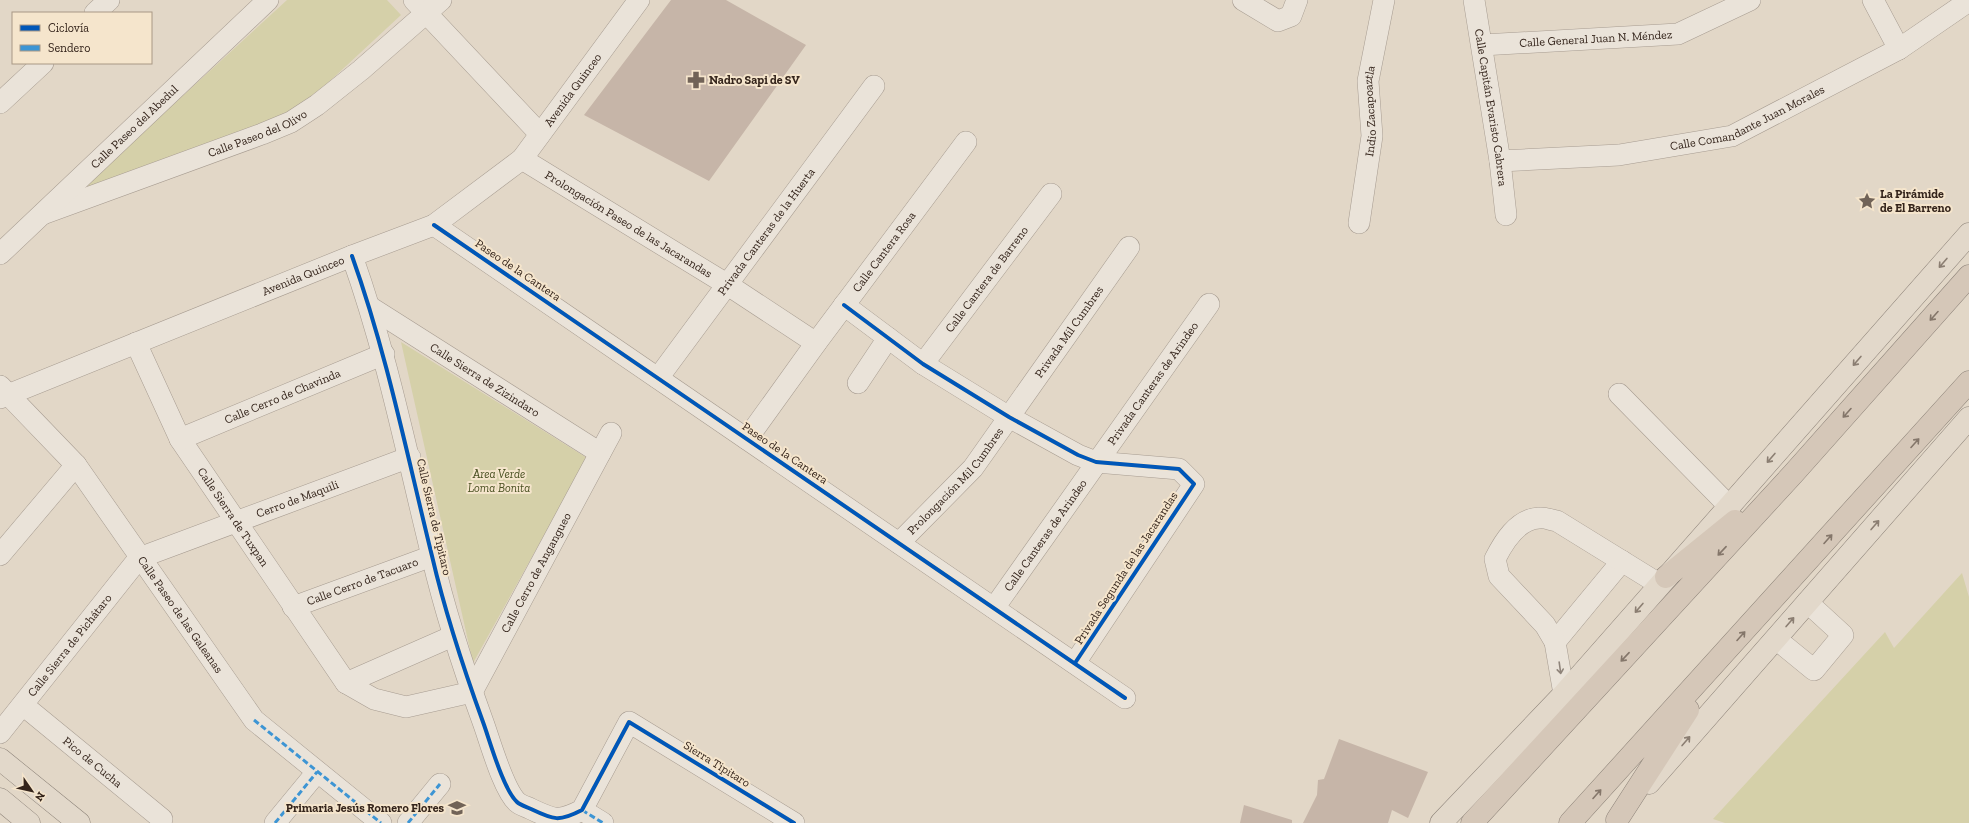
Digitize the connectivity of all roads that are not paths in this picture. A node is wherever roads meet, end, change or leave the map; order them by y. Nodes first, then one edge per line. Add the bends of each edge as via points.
1 (109, 0) edge
2 (268, 0) edge
3 (639, 0) edge
4 (1243, 0) edge
5 (1384, 0) edge
6 (1474, 0) edge
7 (1750, 0) edge
8 (1873, 0) edge
9 (1969, 1) edge
10 (427, 4) edge
11 (1294, 8) edge
12 (97, 12) edge
13 (1482, 45) junction
14 (1899, 49) junction
15 (42, 64) edge
16 (874, 86) dead end
17 (0, 103) edge
18 (540, 134) junction
19 (966, 142) dead end
20 (522, 159) junction
21 (1500, 161) junction
22 (1051, 194) dead end
23 (43, 214) junction
24 (1506, 215) dead end
25 (1359, 223) dead end
26 (434, 225) junction
27 (1969, 234) edge
28 (1129, 247) dead end
29 (0, 254) edge
30 (352, 256) junction
31 (1969, 276) edge
32 (728, 286) junction
33 (1209, 304) dead end
34 (844, 305) junction
35 (370, 307) junction
36 (888, 338) junction
37 (136, 343) junction
38 (816, 343) junction
39 (384, 354) junction
40 (923, 364) junction
41 (658, 378) junction
42 (1969, 382) edge
43 (858, 383) dead end
44 (3, 393) edge
45 (1619, 394) dead end
46 (1009, 417) junction
47 (1969, 418) edge
48 (611, 433) dead end
49 (180, 439) junction
50 (747, 440) junction
51 (600, 453) junction
52 (410, 457) junction
53 (1096, 462) junction
54 (76, 465) junction
55 (1793, 474) junction
56 (1729, 506) junction
57 (237, 522) junction
58 (899, 543) junction
59 (0, 555) edge
60 (432, 556) junction
61 (139, 558) junction
62 (1622, 561) junction
63 (1662, 581) junction
64 (1807, 602) junction
65 (293, 607) junction
66 (994, 608) junction
67 (453, 636) junction
68 (1776, 639) junction
69 (1555, 642) junction
70 (1722, 656) junction
71 (1075, 663) junction
72 (346, 683) junction
73 (472, 692) junction
74 (1564, 694) junction
75 (1125, 698) dead end
76 (23, 705) junction
77 (0, 733) edge
78 (0, 759) edge
79 (317, 772) junction
80 (440, 784) dead end
81 (0, 799) edge
82 (582, 810) junction
83 (162, 819) dead end
84 (1615, 821) edge
85 (29, 823) edge
86 (79, 823) edge
87 (275, 823) edge
88 (381, 823) edge
89 (408, 823) edge
90 (603, 823) edge
91 (794, 823) edge
92 (1441, 823) edge
93 (1472, 823) edge
94 (1570, 823) edge

1 - 12 street
2 - 23 street, Calle Paseo del Abedul
3 - 18 street, Avenida Quinceo
4 - 11 street via 1278,21
5 - 25 street, Indio Zacapoaztla via 1368,81 1372,136
6 - 13 street, Calle Capitán Evaristo Cabrera
7 - 13 street, Calle General Juan N. Méndez via 1678,34
8 - 14 street
9 - 14 street, Calle Comandante Juan Morales
10 - 18 street
10 - 23 street, Calle Paseo del Olivo via 361,70 291,122
13 - 21 street, Calle Capitán Evaristo Cabrera
14 - 21 street, Calle Comandante Juan Morales via 1732,136 1619,155
15 - 17 street
16 - 32 street, Privada Canteras de la Huerta
18 - 20 street, Avenida Quinceo
19 - 34 street, Calle Cantera Rosa
20 - 26 street, Avenida Quinceo
20 - 32 street, Prolongación Paseo de las Jacarandas
21 - 24 street, Calle Capitán Evaristo Cabrera
22 - 40 street, Calle Cantera de Barreno
23 - 29 street, Calle Paseo del Abedul
26 - 30 street, Avenida Quinceo
26 - 41 street, Paseo de la Cantera
27 -> 56 main road
28 - 46 street, Privada Mil Cumbres
30 - 35 street, Calle Sierra de Tipitaro
30 - 37 street, Avenida Quinceo
31 -> 55 highway
32 - 38 street, Prolongación Paseo de las Jacarandas
32 - 41 street, Privada Canteras de la Huerta
33 - 53 street, Privada Canteras de Arindeo
34 - 36 street
34 - 38 street, Calle Cantera Rosa
35 - 39 street, Calle Sierra de Tipitaro
35 - 51 street, Calle Sierra de Zizindaro
36 - 40 street
36 - 43 street
37 - 44 street, Avenida Quinceo
37 - 49 street, Calle Sierra de Tuxpan
38 - 50 street, Calle Cantera Rosa
39 - 49 street, Calle Cerro de Chavinda
39 - 52 street, Calle Sierra de Tipitaro
40 - 46 street
41 - 50 street, Paseo de la Cantera
70 -> 42 highway
44 - 54 street, Calle Paseo de las Galeanas
45 - 56 street
46 - 53 street via 1078,455
46 - 58 street, Prolongación Mil Cumbres via 973,468
64 -> 47 main road
48 - 51 street, Calle Cerro de Angangueo
49 - 57 street, Calle Sierra de Tuxpan
50 - 58 street, Paseo de la Cantera
51 - 73 street, Calle Cerro de Angangueo
52 - 57 street, Cerro de Maquili
52 - 60 street, Calle Sierra de Tipitaro
53 - 66 street, Calle Canteras de Arindeo
53 - 71 street, Privada Segunda de las Jacarandas via 1179,469 1194,484
54 - 59 street
54 - 61 street, Calle Paseo de las Galeanas
55 - 63 highway
55 -> 93 highway
56 - 63 main road
57 - 61 street, Cerro de Maquili
57 - 65 street, Calle Sierra de Tuxpan
58 - 66 street, Paseo de la Cantera
60 - 65 street, Calle Cerro de Tacuaro
60 - 67 street, Calle Sierra de Tipitaro
61 - 76 street, Calle Sierra de Pichátaro
61 - 79 street, Calle Paseo de las Galeanas via 254,720
62 - 63 street
62 - 69 street
62 - 69 street via 1557,521 1538,518 1523,524 1504,541 1495,559 1499,576 1545,625
63 -> 74 main road
68 -> 64 main road
64 - 68 street via 1843,635 1814,670
65 - 72 street, Calle Sierra de Tuxpan
66 - 71 street, Paseo de la Cantera
67 - 72 street
67 - 73 street, Calle Sierra de Tipitaro
84 -> 68 main road
69 -> 74 street
70 - 84 highway
94 -> 70 highway
71 - 75 street, Paseo de la Cantera
72 - 73 street via 374,699 406,708
73 - 82 street, Calle Sierra de Tipitaro via 503,780 517,802 551,819 571,816
74 - 92 main road
76 - 77 street, Calle Sierra de Pichátaro
76 - 83 street, Pico de Cucha
78 - 86 main road
79 - 87 street
79 - 88 street, Calle Paseo de las Galeanas
80 - 89 street
81 - 85 main road
82 - 90 street
82 - 91 street, Sierra Tipitaro via 629,722

